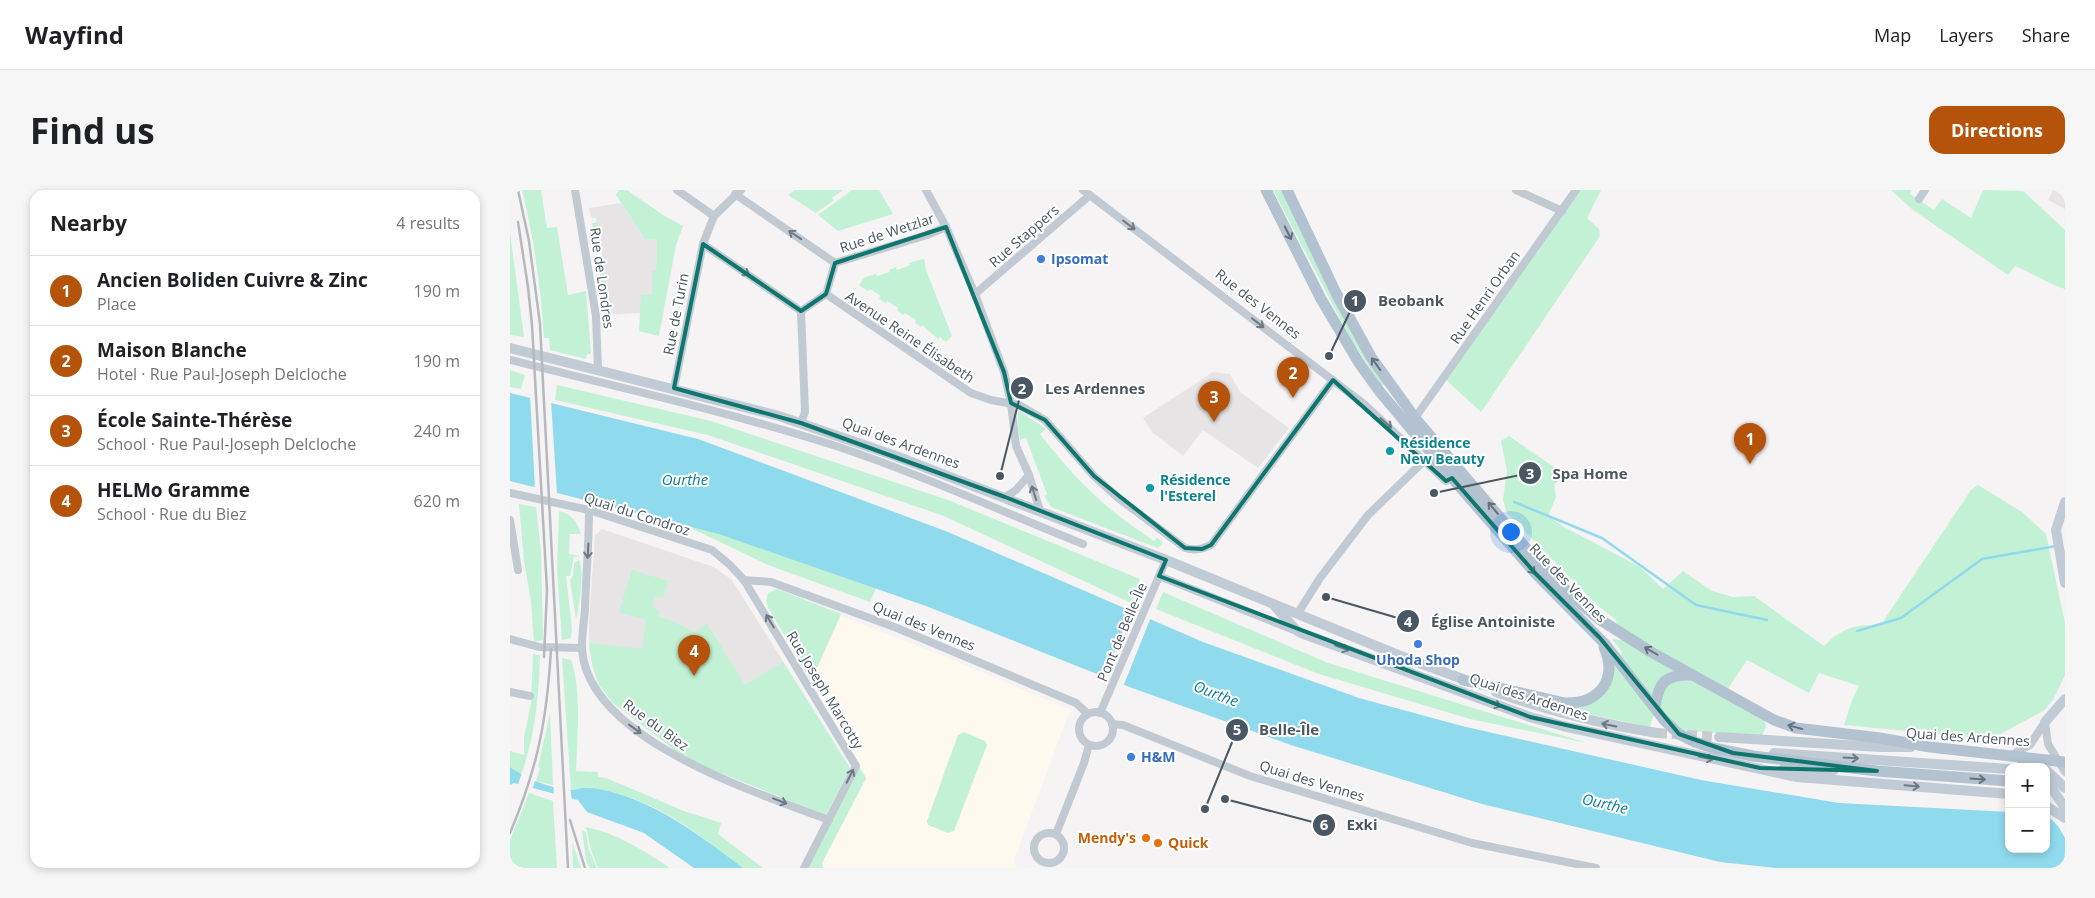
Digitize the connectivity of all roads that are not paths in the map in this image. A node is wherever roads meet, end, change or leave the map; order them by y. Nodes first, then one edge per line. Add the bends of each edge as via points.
1 (575, 190) edge
2 (677, 190) edge
3 (926, 190) edge
4 (1083, 190) edge
5 (1266, 190) edge
6 (1287, 190) edge
7 (1516, 190) edge
8 (1576, 190) edge
9 (1925, 190) edge
10 (738, 192) edge
11 (1090, 196) junction
12 (1919, 198) dead end
13 (1562, 210) junction
14 (714, 216) junction
15 (946, 227) junction
16 (703, 244) junction
17 (835, 263) junction
18 (826, 294) junction
19 (975, 294) junction
20 (801, 311) junction
21 (510, 348) edge
22 (510, 360) edge
23 (598, 369) junction
24 (1333, 380) junction
25 (674, 388) junction
26 (1011, 404) junction
27 (1415, 418) junction
28 (802, 424) junction
29 (1425, 460) junction
30 (1029, 475) junction
31 (1452, 478) junction
32 (510, 493) edge
33 (1005, 497) junction
34 (2065, 502) edge
35 (590, 506) junction
36 (1040, 511) junction
37 (510, 520) edge
38 (2059, 536) edge
39 (1083, 544) dead end
40 (1166, 560) junction
41 (518, 570) dead end
42 (1159, 576) junction
43 (744, 580) junction
44 (2065, 583) edge
45 (1271, 602) junction
46 (1298, 613) junction
47 (1296, 630) junction
48 (1600, 638) junction
49 (510, 640) edge
50 (582, 648) junction
51 (1693, 675) junction
52 (1463, 680) junction
53 (510, 692) edge
54 (530, 696) dead end
55 (2065, 699) edge
56 (1655, 707) junction
57 (1100, 713) junction
58 (1088, 714) junction
59 (2045, 722) junction
60 (1112, 724) junction
61 (1657, 733) tunnel mouth
62 (1719, 737) tunnel mouth
63 (1089, 745) junction
64 (1930, 747) junction
65 (1716, 749) junction
66 (2010, 755) junction
67 (2062, 761) edge
68 (2030, 763) edge
69 (1760, 768) junction
70 (2005, 769) edge
71 (1877, 771) junction
72 (2065, 772) edge
73 (2050, 774) edge
74 (2005, 781) edge
75 (2050, 788) edge
76 (2065, 788) edge
77 (2005, 794) edge
78 (2063, 805) edge
79 (2049, 808) edge
80 (2065, 818) edge
81 (829, 820) junction
82 (1056, 834) junction
83 (1042, 865) edge
84 (804, 868) edge
85 (1596, 868) edge

1 - 23 street, Rue de Londres via 596,316
2 - 14 street
3 - 15 street
4 - 11 street, Rue des Vennes
5 -> 31 main road via 1321,299 1359,362
27 -> 6 main road, Rue des Vennes via 1371,357 1336,293
7 - 13 street
8 - 13 street, Rue Henri Orban
9 - 12 street
10 - 14 street
17 -> 10 street
11 - 19 street, Rue Stappers
11 -> 24 street, Rue des Vennes
13 - 27 street, Rue Henri Orban
14 - 16 street
15 - 17 street, Rue de Wetzlar
15 - 19 street
16 -> 20 street
16 - 25 street, Rue de Turin
17 - 18 street, Avenue Reine Élisabeth
18 - 20 street, Avenue Reine Élisabeth
18 - 26 street, Avenue Reine Élisabeth via 971,394
19 - 26 street via 1004,372
20 - 28 street via 805,412
21 - 23 main road, Quai des Ardennes
22 - 39 street, Quai des Ardennes via 775,427 892,467
23 - 25 main road, Quai des Ardennes
24 - 26 street, Avenue Reine Élisabeth via 1211,545 1191,550 1099,481 1045,420 1019,405
24 -> 29 street, Rue des Vennes
25 - 28 main road, Quai des Ardennes
26 - 30 street via 1014,438
51 -> 27 main road, Rue des Vennes via 1609,626 1572,597 1537,561
28 - 33 main road, Quai des Ardennes
29 - 31 street, Rue des Vennes via 1446,481
29 - 46 street via 1368,515
30 - 33 street
36 -> 30 street
31 -> 48 main road, Rue des Vennes via 1535,573
32 - 35 street, Quai du Condroz
33 - 36 main road, Quai des Ardennes
34 - 38 main road via 2057,524
35 - 43 street, Quai du Condroz via 712,550
35 -> 50 street, Rue du Biez
36 - 40 main road, Quai des Ardennes
37 - 41 street
38 - 44 main road
40 - 42 street, Pont de Belle-Île
40 - 45 main road, Quai des Ardennes
42 - 47 street, Quai des Ardennes
42 - 57 street, Pont de Belle-Île
43 - 58 street, Quai des Vennes via 771,582 896,628 1076,703
81 -> 43 street, Rue Joseph Marcotty via 856,766
45 - 46 main road, Quai des Ardennes
45 - 47 main road, Quai des Ardennes
46 - 52 main road, Quai des Ardennes
47 -> 69 main road, Quai des Ardennes via 1546,722
48 - 52 main road via 1608,658 1605,685 1596,696 1579,703 1565,703
48 - 56 main road, Rue des Vennes
49 - 50 street via 540,648
50 -> 81 street, Rue du Biez via 595,690 625,721 663,748 715,776
51 - 56 main road via 1667,678 1657,693
64 -> 51 main road, Rue des Vennes via 1796,728 1774,720
61 -> 52 main road, Quai des Ardennes via 1559,713
53 - 54 street
55 - 59 main road
56 - 65 main road, Rue des Vennes via 1679,734
57 - 58 street
57 - 60 street, Quai des Vennes
58 - 63 street via 1080,724 1079,732
59 - 66 street via 2030,745
59 - 67 street via 2048,744
60 - 63 street via 1108,741 1099,746
60 - 85 street, Quai des Vennes via 1123,725 1250,776 1472,843
62 - 64 main road, Quai des Ardennes
63 - 82 street
64 - 66 main road, Quai des Ardennes
65 -> 70 main road
65 - 71 main road, Rue des Vennes
66 - 67 main road, Quai des Ardennes
66 - 68 main road
67 - 72 street
69 - 71 main road, Quai des Ardennes
69 -> 77 main road, Quai des Ardennes via 1796,777
71 -> 74 main road, Quai des Ardennes
73 - 76 main road
75 - 78 main road
79 - 80 main road
81 - 84 street, Rue Joseph Marcotty
82 - 83 street via 1063,840 1064,852 1060,859
82 - 83 street via 1041,835 1035,843 1036,855

